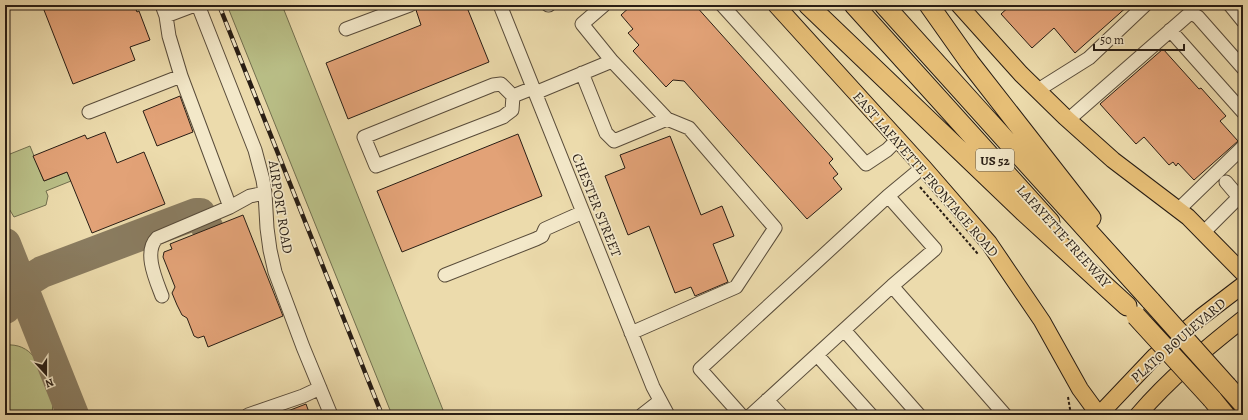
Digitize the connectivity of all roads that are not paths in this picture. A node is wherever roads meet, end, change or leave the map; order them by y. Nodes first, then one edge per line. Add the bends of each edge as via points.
1 (195, 5) edge
2 (198, 5) edge
3 (410, 5) edge
4 (500, 5) edge
5 (604, 5) edge
6 (722, 5) edge
7 (776, 5) edge
8 (808, 5) edge
9 (854, 5) edge
10 (884, 5) edge
11 (929, 5) edge
12 (1145, 5) edge
13 (1230, 5) edge
14 (966, 7) edge
15 (164, 10) edge
16 (1243, 21) edge
17 (346, 29) dead end
18 (1170, 30) junction
19 (612, 61) junction
20 (1243, 68) edge
21 (582, 73) junction
22 (181, 76) junction
23 (534, 90) junction
24 (1038, 90) junction
25 (513, 96) junction
26 (89, 112) dead end
27 (1243, 112) edge
28 (667, 119) junction
29 (1068, 120) junction
30 (898, 139) junction
31 (1243, 147) edge
32 (917, 172) junction
33 (1226, 182) dead end
34 (265, 193) junction
35 (888, 196) junction
36 (1241, 199) edge
37 (230, 207) junction
38 (1178, 210) junction
39 (583, 212) junction
40 (1203, 233) junction
41 (1243, 273) edge
42 (445, 275) dead end
43 (1243, 285) edge
44 (892, 286) junction
45 (162, 296) dead end
46 (1146, 296) junction
47 (1131, 311) junction
48 (1243, 319) edge
49 (844, 330) junction
50 (631, 333) junction
51 (817, 355) junction
52 (320, 388) junction
53 (767, 400) junction
54 (660, 401) junction
55 (1243, 404) edge
56 (248, 415) edge
57 (331, 415) edge
58 (642, 415) edge
59 (668, 415) edge
60 (741, 415) edge
61 (751, 415) edge
62 (781, 415) edge
63 (871, 415) edge
64 (919, 415) edge
65 (1005, 415) edge
66 (1099, 415) edge
67 (1138, 415) edge
68 (1225, 415) edge

1 - 15 street
2 - 34 street, AIRPORT ROAD via 255,150
3 - 17 street
4 - 23 street, CHESTER STREET
5 - 19 street via 582,24
6 - 30 street via 866,164
7 - 30 main road, EAST LAFAYETTE FRONTAGE ROAD
8 - 47 highway
9 - 47 highway, LAFAYETTE FREEWAY / US 52
10 - 46 highway, LAFAYETTE FREEWAY / US 52
11 - 46 highway via 970,63 1090,217
12 - 24 street via 1089,58
13 - 16 street
14 - 24 main road
15 - 22 street
18 - 20 street via 1184,17 1195,15
18 - 27 street
18 - 29 street
19 - 21 street
19 - 28 street
21 - 23 street
21 - 28 street via 606,133 614,141
22 - 26 street
22 - 37 street
23 - 25 street
23 - 39 street, CHESTER STREET
24 - 29 main road
25 - 25 street via 501,84 493,85 364,137 376,166 503,116 512,110
28 - 50 street via 689,128 775,228 736,287
29 - 38 main road via 1113,160
30 - 32 main road, EAST LAFAYETTE FRONTAGE ROAD
31 - 38 street
32 - 35 street
32 - 66 main road, EAST LAFAYETTE FRONTAGE ROAD via 989,243 1042,321 1080,390
33 - 36 street
34 - 37 street via 250,196
34 - 52 street, AIRPORT ROAD via 267,228 274,266
35 - 44 street via 935,248
35 - 60 street via 700,369
36 - 40 street
37 - 45 street via 170,231 154,241 151,252 152,268
38 - 40 main road
39 - 42 street via 545,229 542,236 536,239
39 - 50 street, CHESTER STREET
40 - 41 main road
43 - 66 main road, PLATO BOULEVARD via 1155,356
44 - 49 street
44 - 65 street
46 - 55 highway, LAFAYETTE FREEWAY / US 52, bridge
47 - 68 highway, LAFAYETTE FREEWAY / US 52, bridge
48 - 67 main road, PLATO BOULEVARD via 1192,361
49 - 51 street
49 - 64 street
50 - 54 street, CHESTER STREET
51 - 53 street
51 - 63 street
52 - 56 street
52 - 57 street, AIRPORT ROAD
53 - 61 street
53 - 62 street
54 - 58 street
54 - 59 street, CHESTER STREET

